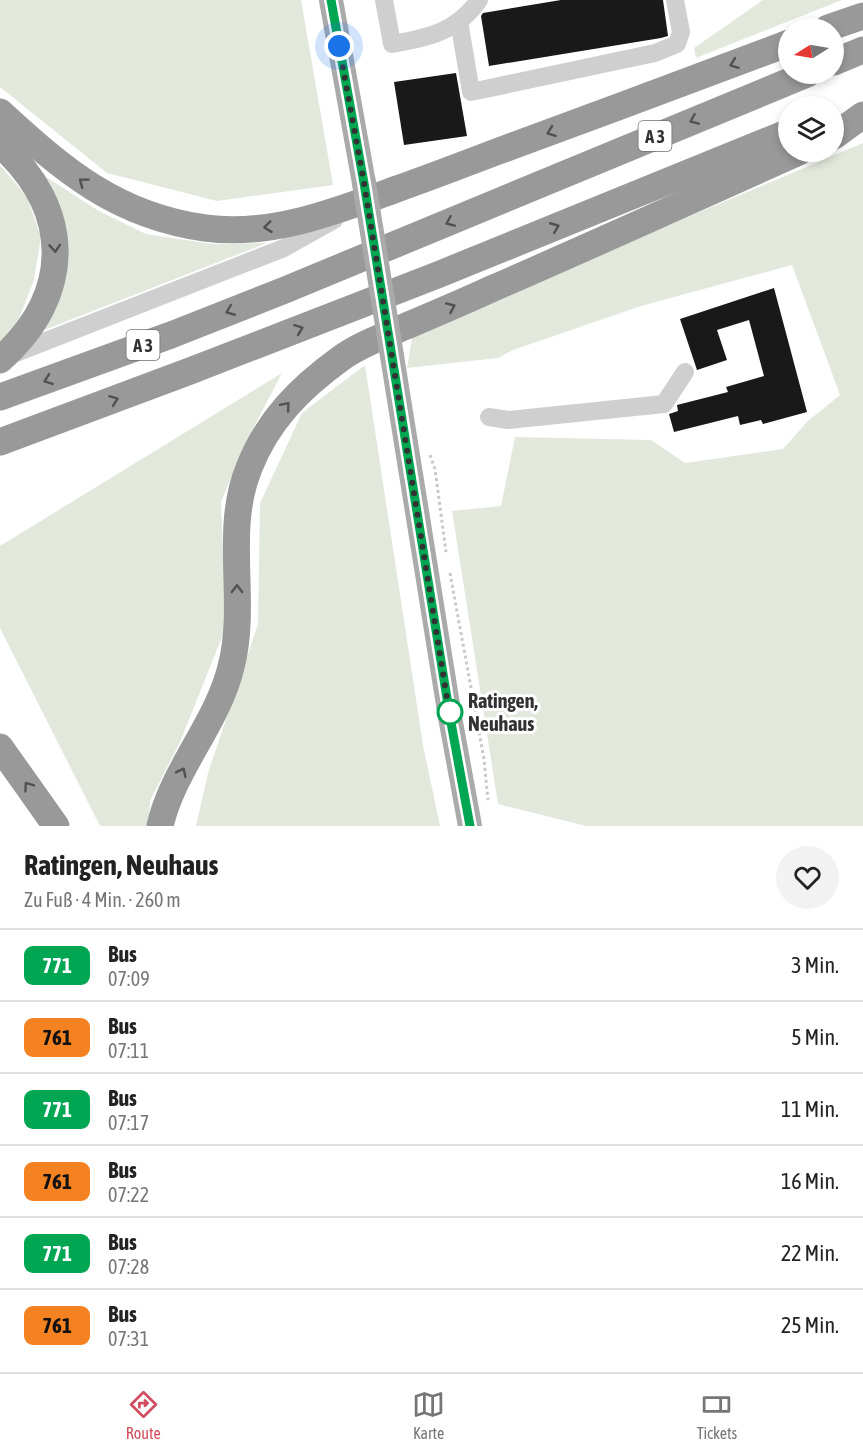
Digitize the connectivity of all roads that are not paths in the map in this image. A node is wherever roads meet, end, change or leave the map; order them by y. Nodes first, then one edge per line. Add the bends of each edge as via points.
1 (331, 0) edge
2 (384, 0) edge
3 (478, 0) edge
4 (675, 0) edge
5 (863, 16) edge
6 (459, 21) junction
7 (844, 23) edge
8 (778, 47) edge
9 (863, 50) edge
10 (844, 58) edge
11 (783, 84) edge
12 (863, 102) edge
13 (844, 110) edge
14 (0, 112) edge
15 (863, 115) edge
16 (844, 129) edge
17 (778, 136) edge
18 (0, 144) edge
19 (778, 161) edge
20 (366, 191) junction
21 (0, 360) edge
22 (685, 372) dead end
23 (0, 398) edge
24 (489, 417) dead end
25 (0, 442) edge
26 (0, 747) edge
27 (56, 826) edge
28 (160, 826) edge
29 (470, 826) edge

1 - 20 main road
2 - 6 lane via 392,44 429,38
3 - 6 lane
4 - 6 lane via 681,32 677,44 655,53 471,93
5 - 7 highway
8 -> 20 highway
9 - 10 highway
11 -> 23 highway, A 3 via 285,290
12 - 13 highway
20 -> 14 highway via 290,224 207,229 178,224 119,204 93,189
15 - 16 highway
25 -> 17 highway, A 3 via 440,274
18 -> 21 highway via 38,190 54,234 56,260 42,308 16,346
28 -> 19 highway via 181,774 217,706 232,663 237,529 244,480 268,430 292,398 362,346
20 - 21 lane via 284,248
20 - 29 main road, bridge
22 - 24 lane via 664,404 508,420
27 -> 26 highway

